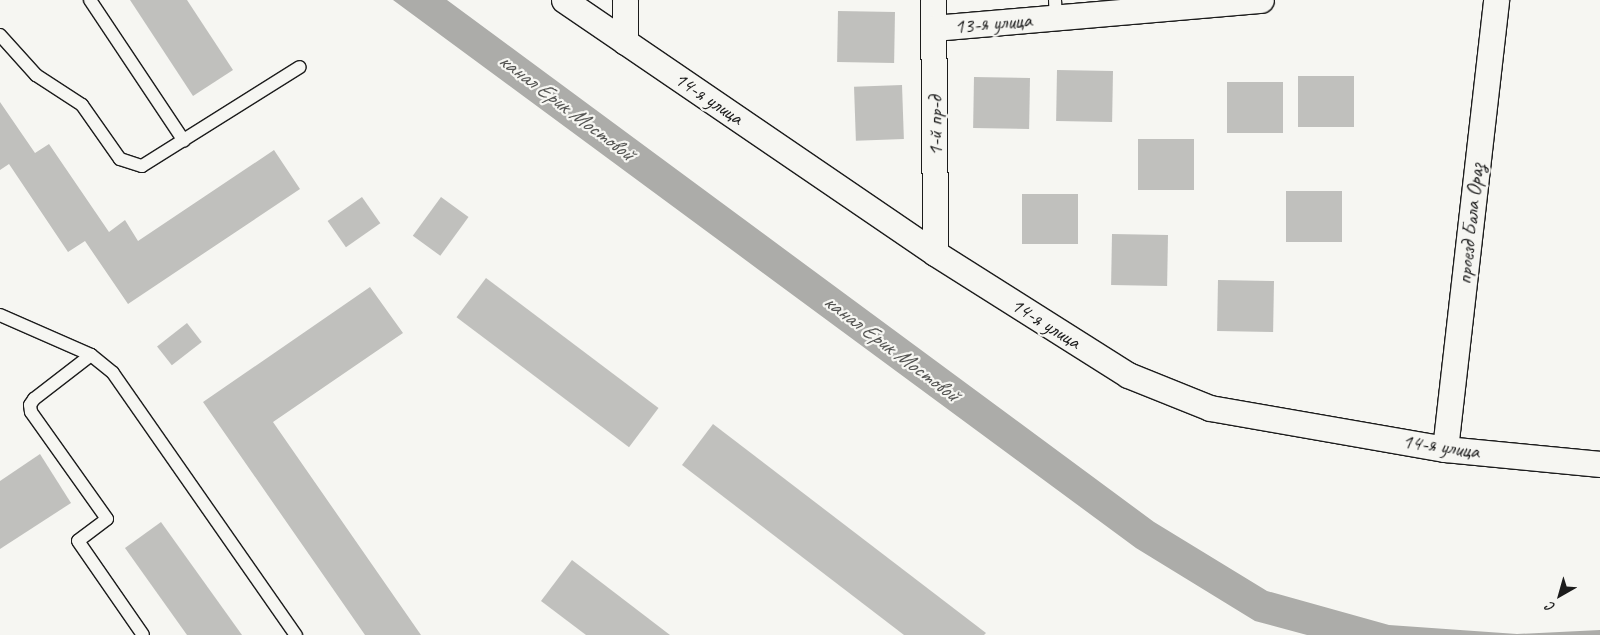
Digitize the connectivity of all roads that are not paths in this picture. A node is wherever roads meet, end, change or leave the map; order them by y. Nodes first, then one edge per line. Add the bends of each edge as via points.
1 (90, 0) edge
2 (564, 0) edge
3 (625, 0) edge
4 (933, 0) edge
5 (1496, 0) edge
6 (1246, 1) edge
7 (1055, 8) edge
8 (934, 28) junction
9 (0, 35) edge
10 (625, 42) junction
11 (300, 67) dead end
12 (184, 141) junction
13 (935, 253) junction
14 (0, 315) edge
15 (91, 355) junction
16 (1445, 448) junction
17 (1600, 464) edge
18 (143, 635) edge
19 (296, 635) edge

1 - 12 lane
2 - 10 street, 14-я улица
3 - 10 street
4 - 8 street, 1-й пр-д
5 - 16 street, проезд Бала Ораз
6 - 7 street, 13-я улица
7 - 8 street, 13-я улица
8 - 13 street, 1-й пр-д
9 - 12 lane via 36,74 82,104 120,159 142,166
10 - 13 street, 14-я улица
11 - 12 lane
13 - 16 street, 14-я улица via 1128,376 1210,408
14 - 15 lane
15 - 18 lane via 34,399 30,405 31,412 107,519 78,540
15 - 19 lane via 113,373
16 - 17 street, 14-я улица

